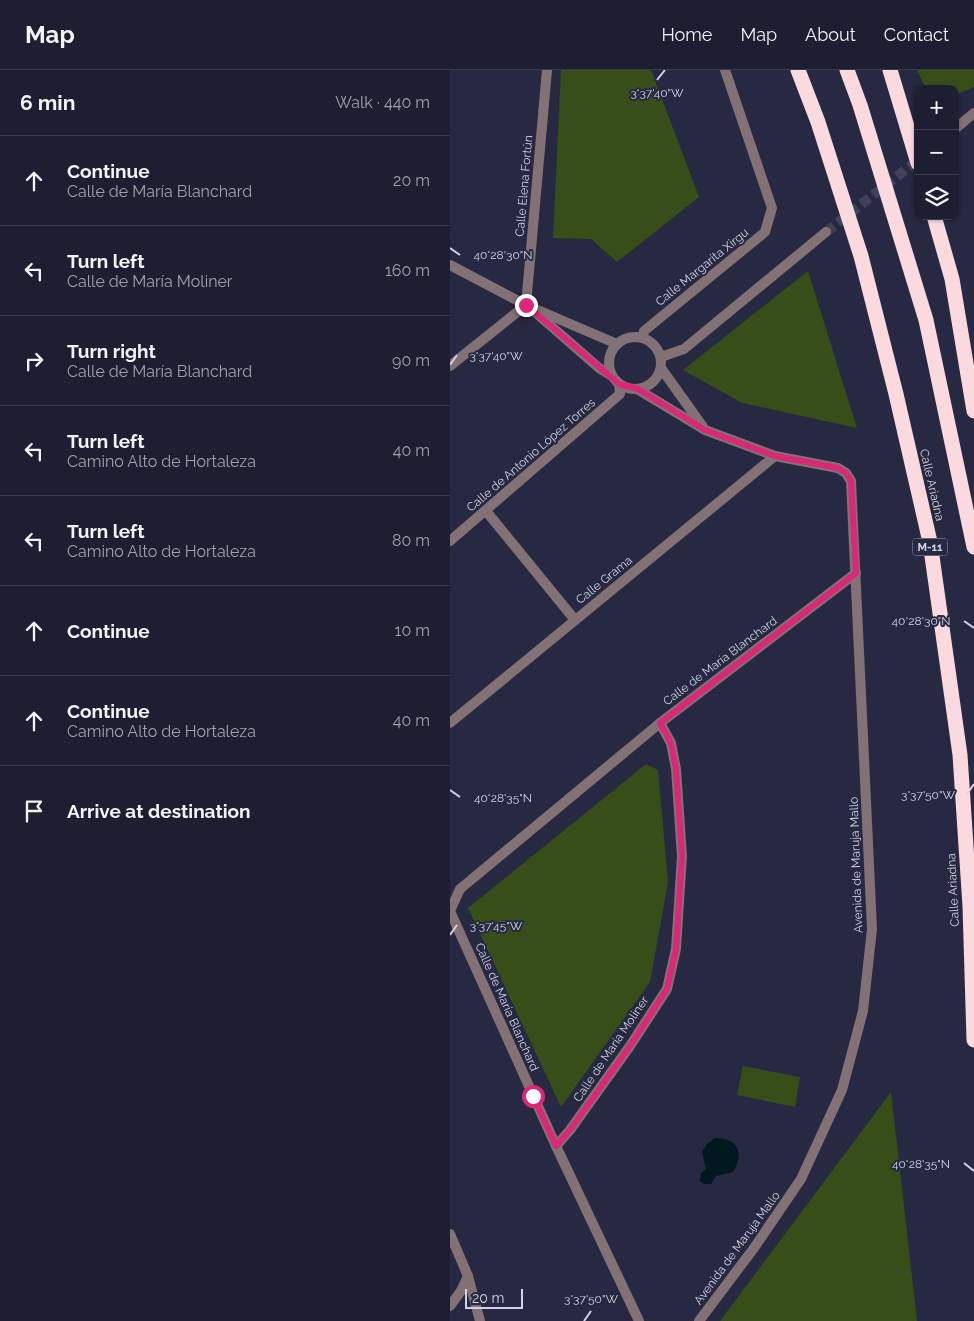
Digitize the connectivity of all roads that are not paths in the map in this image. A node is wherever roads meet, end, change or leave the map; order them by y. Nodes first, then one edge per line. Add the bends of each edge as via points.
1 (547, 70) edge
2 (725, 70) edge
3 (798, 70) edge
4 (847, 70) edge
5 (890, 70) edge
6 (974, 113) edge
7 (959, 126) edge
8 (914, 150) edge
9 (935, 220) edge
10 (826, 232) tunnel mouth
11 (450, 265) edge
12 (526, 305) junction
13 (643, 337) junction
14 (617, 344) junction
15 (661, 357) junction
16 (450, 366) edge
17 (661, 368) junction
18 (616, 380) junction
19 (638, 389) junction
20 (974, 411) edge
21 (705, 430) junction
22 (775, 456) junction
23 (486, 511) junction
24 (450, 541) edge
25 (974, 547) edge
26 (856, 573) junction
27 (575, 620) junction
28 (450, 722) edge
29 (660, 723) junction
30 (974, 1040) edge
31 (556, 1146) junction
32 (450, 1234) edge
33 (468, 1276) junction
34 (450, 1306) edge
35 (480, 1321) edge
36 (639, 1321) edge
37 (699, 1321) edge

1 - 12 street, Calle Elena Fortún
2 - 13 street, Calle Margarita Xirgu via 772,208 765,232 644,331
3 - 30 highway, Calle Ariadna / M-11 via 861,256 930,542 960,755 970,906
4 - 25 highway via 926,320
5 - 8 highway
6 - 7 street
9 - 20 highway via 952,279
10 - 15 street via 684,349
11 - 12 street
12 - 14 street
12 - 16 street
12 - 18 street
13 - 14 street via 629,337
13 - 15 street via 654,344
14 - 18 street via 609,359
15 - 17 street
17 - 19 street via 653,383
17 - 21 street
18 - 19 street
18 - 23 street, Calle de Antonio López Torres via 620,394
19 - 21 street, Avenida de Maruja Mallo
21 - 22 street, Avenida de Maruja Mallo
22 - 26 street, Avenida de Maruja Mallo via 838,468 846,473 851,481
22 - 27 street, Calle Grama
23 - 24 street, Calle de Antonio López Torres
23 - 27 street
26 - 29 street, Calle de María Blanchard
26 - 37 street, Avenida de Maruja Mallo via 872,928 863,1011 842,1090 801,1179
27 - 28 street, Calle Grama
29 - 31 street, Calle de María Moliner via 671,743 676,769 682,856 676,949 667,989 630,1046
29 - 31 street, Calle de María Blanchard via 460,889 450,910
31 - 36 street, Calle de María Blanchard
32 - 33 street
33 - 34 street
33 - 35 street

